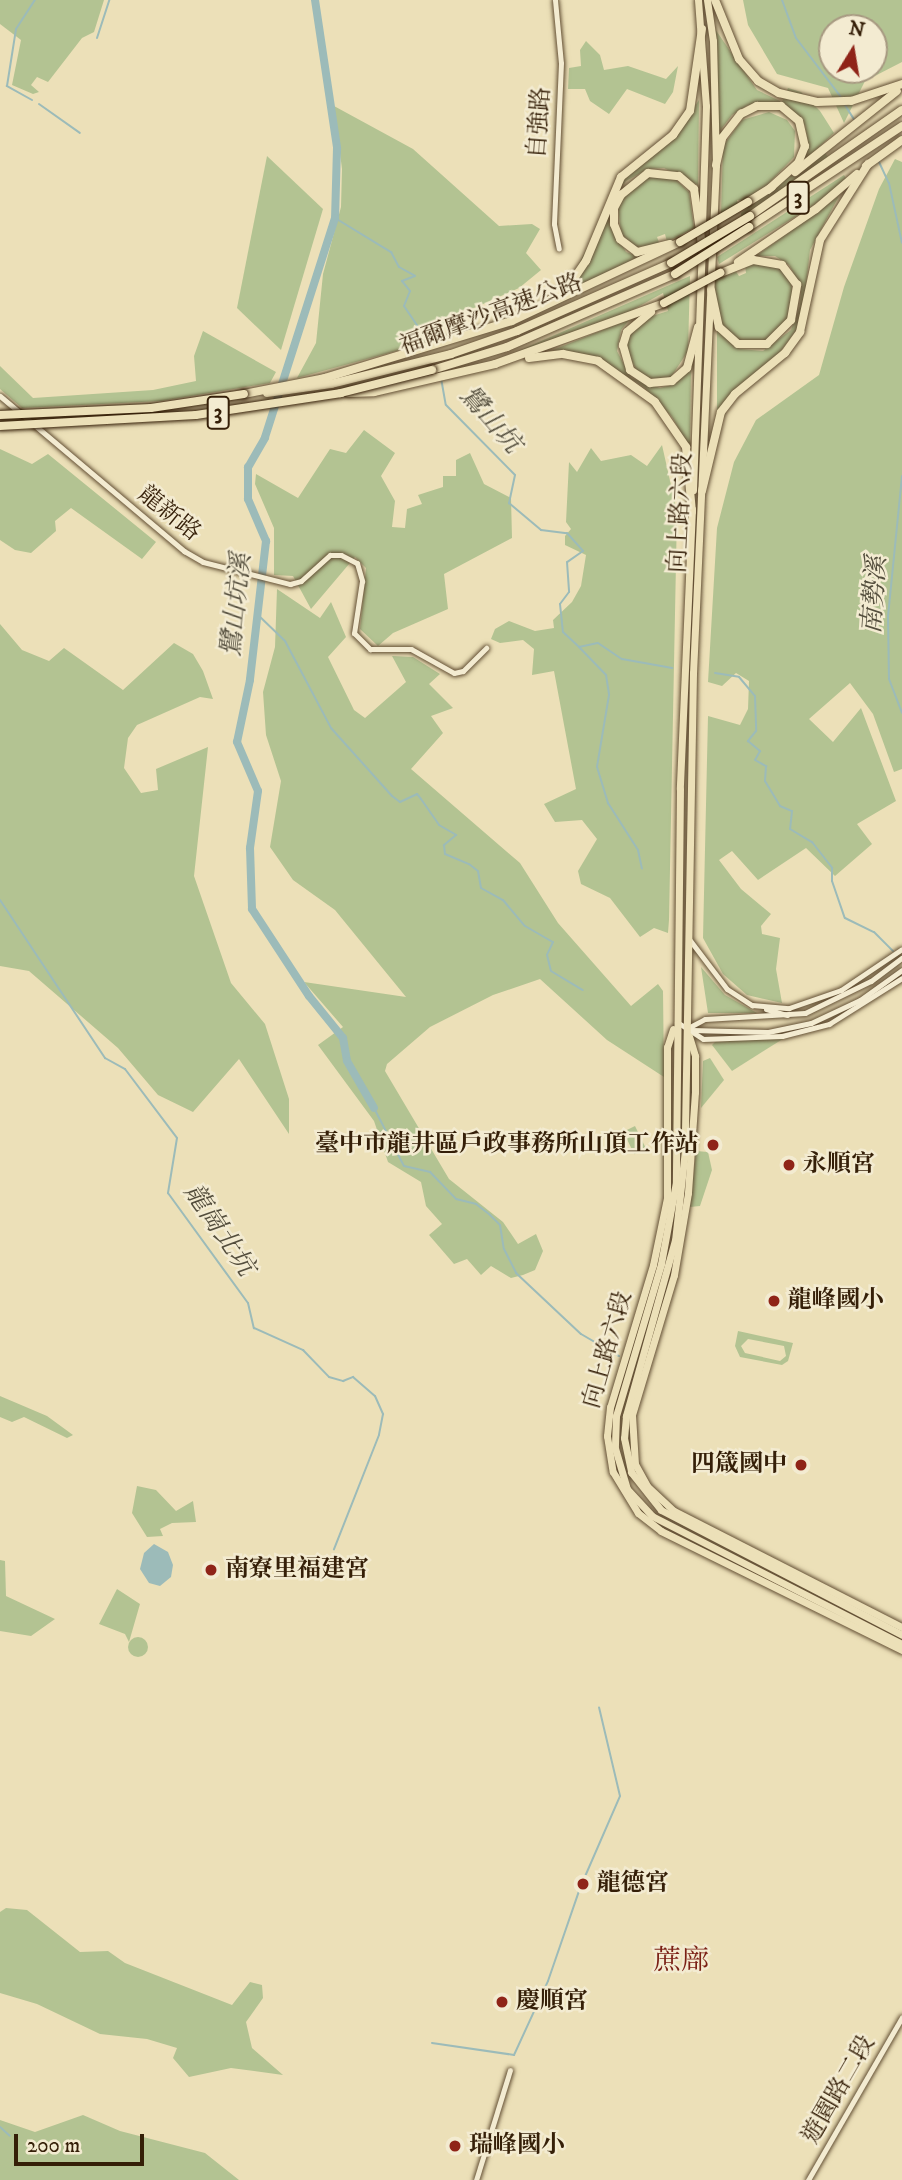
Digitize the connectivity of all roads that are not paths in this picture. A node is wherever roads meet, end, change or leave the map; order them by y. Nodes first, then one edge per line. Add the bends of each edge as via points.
1 (555, 0) edge
2 (698, 0) edge
3 (707, 0) edge
4 (715, 0) edge
5 (702, 29) junction
6 (902, 86) edge
7 (899, 112) edge
8 (902, 126) edge
9 (902, 140) edge
10 (716, 165) junction
11 (768, 190) junction
12 (844, 191) junction
13 (680, 242) junction
14 (702, 245) junction
15 (559, 249) dead end
16 (720, 273) junction
17 (710, 290) junction
18 (664, 303) junction
19 (512, 321) junction
20 (698, 327) junction
21 (495, 364) junction
22 (454, 369) junction
23 (328, 381) junction
24 (341, 393) junction
25 (0, 396) edge
26 (0, 415) edge
27 (0, 426) edge
28 (702, 491) junction
29 (692, 512) junction
30 (485, 648) dead end
31 (687, 935) junction
32 (902, 948) edge
33 (902, 958) edge
34 (902, 970) edge
35 (902, 978) edge
36 (752, 1005) junction
37 (790, 1016) junction
38 (675, 1021) junction
39 (686, 1029) junction
40 (902, 1627) edge
41 (902, 1635) edge
42 (902, 1644) edge
43 (902, 1650) edge
44 (902, 2017) edge
45 (510, 2070) dead end
46 (477, 2180) edge
47 (807, 2180) edge

1 - 15 street, 自強路 via 561,64 554,225
2 - 5 main road, 向上路六段
3 - 10 main road, 向上路六段 via 713,41
4 - 6 highway via 744,67 785,96 817,102 851,101
5 - 14 main road, 向上路六段 via 706,151
5 - 19 highway via 695,103 684,123 629,168 615,186 593,244 571,283
6 - 11 highway
7 - 23 highway, 福爾摩沙高速公路 / 3, bridge via 750,216 671,262 517,331 451,354
8 - 22 highway, 福爾摩沙高速公路 / 3, bridge via 675,274
9 - 12 highway via 869,164
10 - 11 highway via 722,138 741,114 767,104 781,106 799,121 805,146 798,163
10 - 17 main road, 向上路六段
11 - 13 highway, bridge
12 - 16 highway
12 - 28 highway via 820,240 800,332 785,353 721,412
13 - 14 highway via 647,253 636,252 620,239 613,216 628,186 659,172 687,181 698,201
13 - 19 highway
14 - 20 main road, 向上路六段
16 - 17 highway via 753,260 782,265 797,285 794,316 771,342 743,346 719,327
16 - 18 highway, bridge
17 - 28 main road, 向上路六段
18 - 20 highway via 640,318 624,338 626,363 636,376 650,383 680,375 691,358
18 - 21 highway
19 - 23 highway
20 - 29 main road, 向上路六段
21 - 22 highway
21 - 29 highway via 575,355 598,361 634,384 666,416 686,447
22 - 24 highway, 福爾摩沙高速公路 / 3, bridge
22 - 24 highway via 374,392
23 - 26 highway, 福爾摩沙高速公路 / 3, bridge via 284,393 151,408
24 - 27 highway, 福爾摩沙高速公路 / 3, bridge via 197,415
25 - 30 street, 龍新路 via 184,551 270,582 298,583 323,558 341,555 357,563 362,574 354,633 370,649 411,649 457,673
28 - 31 main road, 向上路六段
29 - 38 main road, 向上路六段
31 - 36 street via 727,989
31 - 39 main road, 向上路六段
32 - 36 street via 856,982 813,1003 789,1008
33 - 37 street via 839,999
34 - 39 street via 860,1000 804,1025 733,1034
35 - 39 street via 844,1017 794,1034 718,1040 703,1039
36 - 37 street
37 - 39 street via 705,1019
38 - 39 street
38 - 42 main road, 向上路六段 via 676,1182 661,1264 616,1416 613,1436 622,1479 640,1506 660,1521
38 - 43 main road, 向上路六段 via 667,1047 667,1198 653,1265 610,1407 607,1436 613,1472 638,1513 662,1531
39 - 40 main road, 向上路六段 via 695,1056 688,1193 674,1275 632,1415 635,1464 647,1486 674,1511
39 - 41 main road, 向上路六段 via 682,1194 669,1264 626,1416 624,1438 632,1472 648,1498 670,1516
44 - 47 street, 遊園路二段
45 - 46 street

